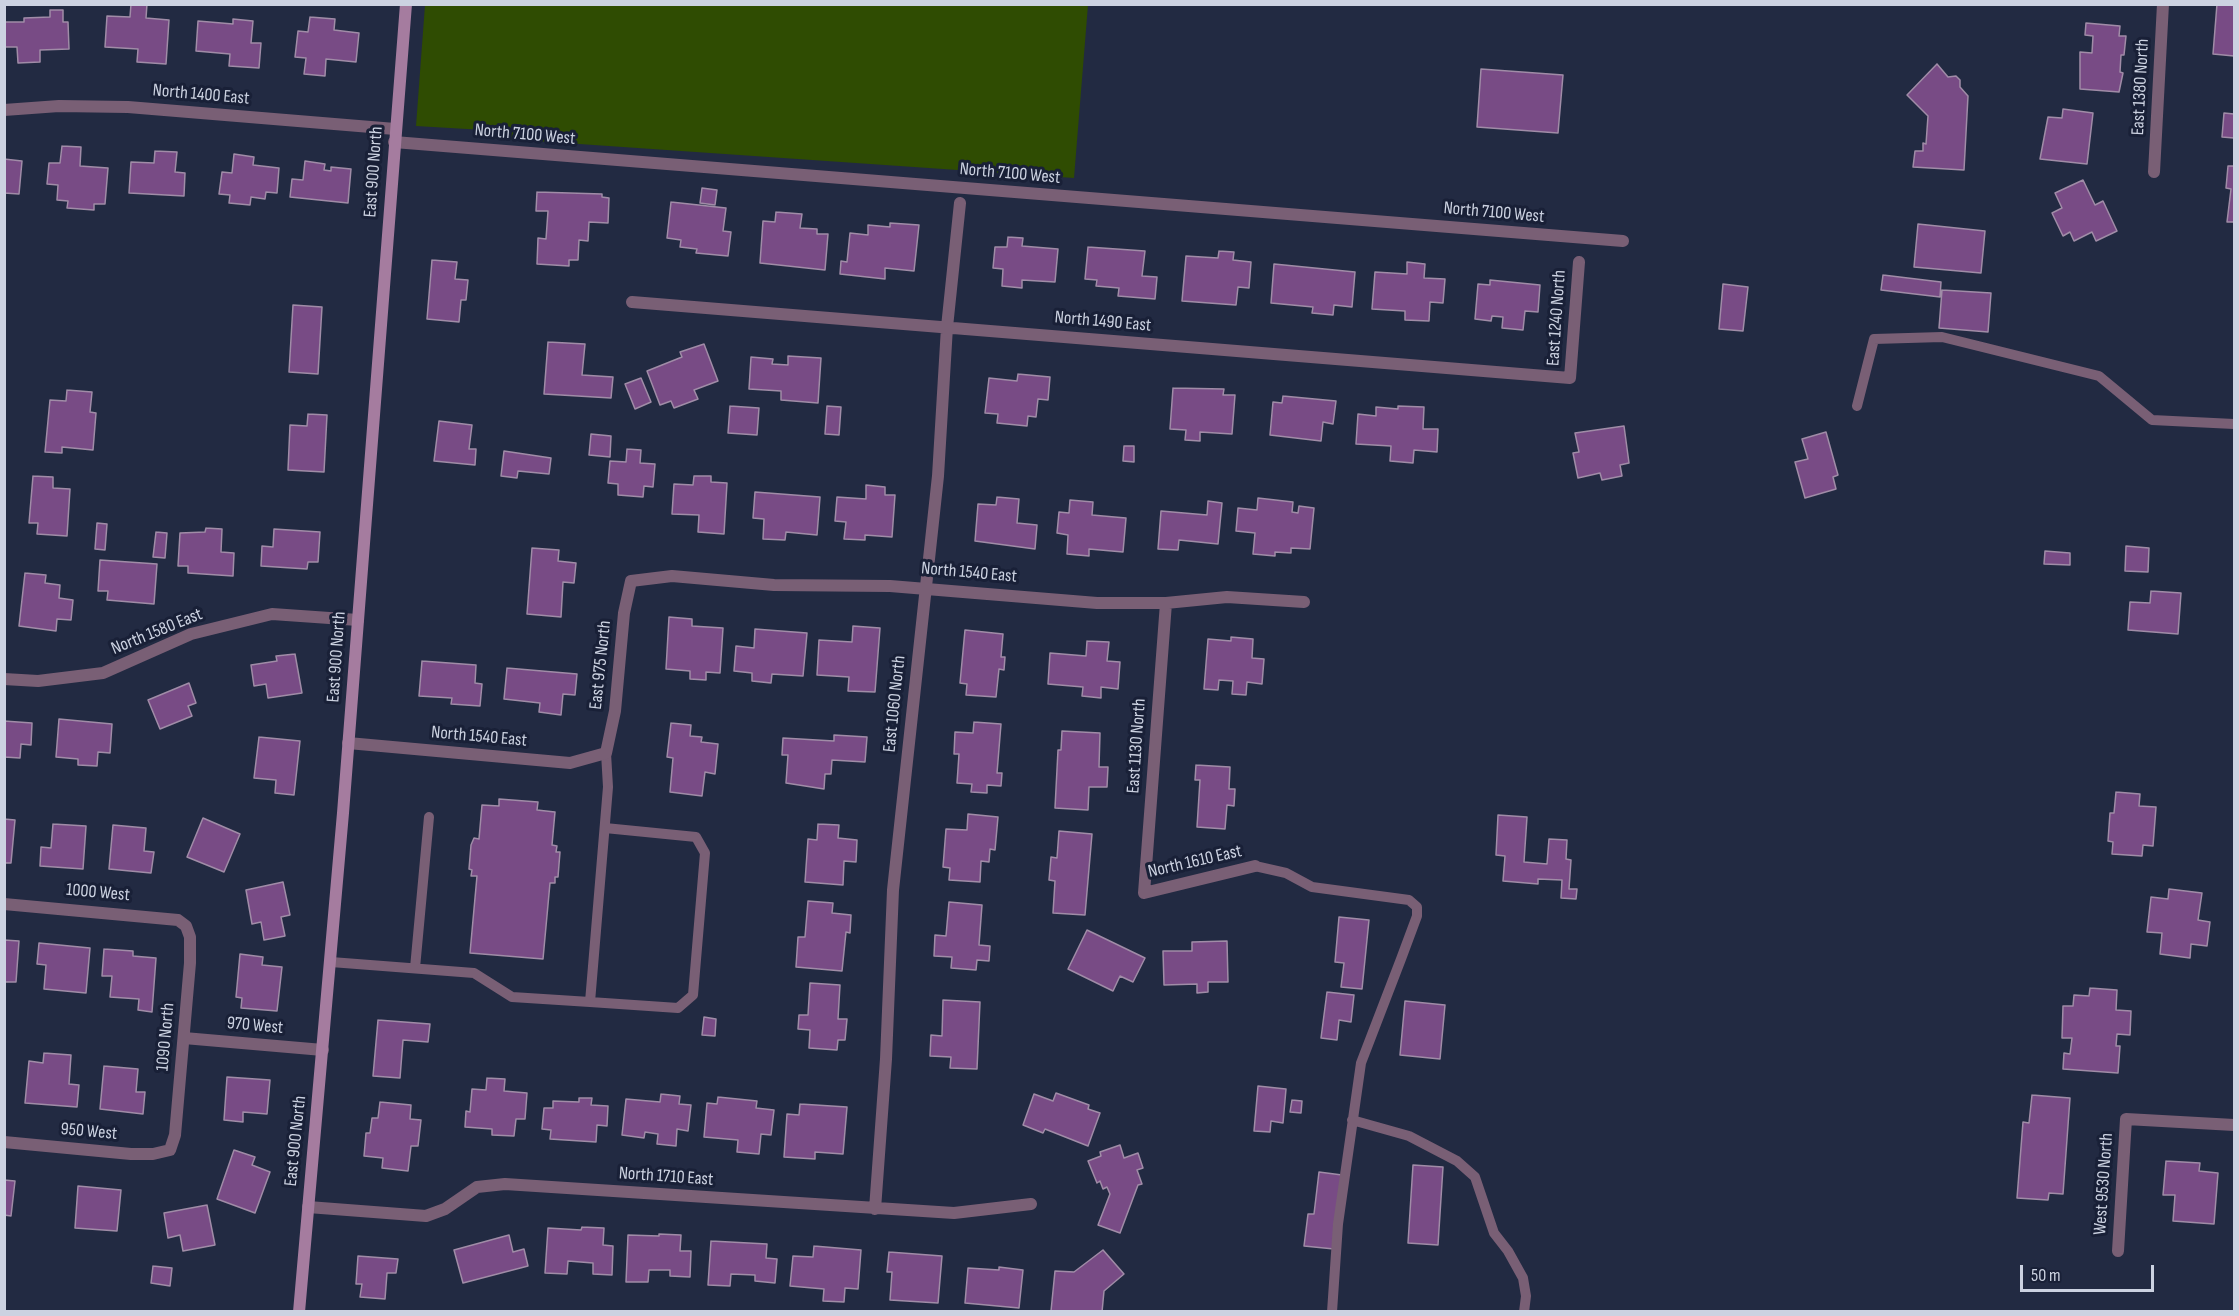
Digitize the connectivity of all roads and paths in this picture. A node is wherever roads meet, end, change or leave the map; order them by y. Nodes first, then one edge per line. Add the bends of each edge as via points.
1 (406, 4) edge
2 (2163, 4) edge
3 (4, 110) edge
4 (395, 129) junction
5 (394, 142) junction
6 (2154, 172) dead end
7 (960, 202) dead end
8 (1623, 241) dead end
9 (1579, 262) dead end
10 (632, 302) dead end
11 (948, 327) junction
12 (1570, 378) joint
13 (1857, 406) dead end
14 (2235, 424) edge
15 (631, 581) joint
16 (925, 587) junction
17 (1304, 602) dead end
18 (1166, 603) junction
19 (357, 620) junction
20 (4, 679) edge
21 (348, 743) junction
22 (606, 753) junction
23 (429, 817) dead end
24 (605, 828) junction
25 (1255, 866) joint
26 (1144, 893) joint
27 (4, 904) edge
28 (186, 926) joint
29 (331, 962) junction
30 (415, 968) junction
31 (590, 1002) junction
32 (184, 1038) junction
33 (323, 1050) junction
34 (1352, 1120) junction
35 (2235, 1125) edge
36 (4, 1142) edge
37 (170, 1150) joint
38 (1030, 1204) dead end
39 (308, 1207) junction
40 (875, 1209) junction
41 (2118, 1251) dead end
42 (298, 1311) edge
43 (1332, 1311) edge
44 (1524, 1311) edge

1 - 4 street, East 900 North
2 - 6 street, East 1380 North
3 - 4 street, North 1400 East via 128,107
4 - 5 street, East 900 North
5 - 8 street, North 7100 West
5 - 19 street, East 900 North
7 - 11 street, East 1060 North
9 - 12 street, East 1240 North
10 - 11 street, North 1490 East
11 - 12 street, North 1490 East
11 - 16 street, East 1060 North via 938,476
13 - 14 lane via 1874,339 1942,337 2099,376 2152,420
15 - 16 street, North 1540 East via 672,576 774,585
15 - 22 street, East 975 North
16 - 18 street, North 1540 East via 1097,603
16 - 40 street, East 1060 North via 893,890
17 - 18 street, North 1540 East via 1227,597
18 - 26 street, East 1130 North
19 - 20 street, North 1580 East via 272,614 191,634 103,673 38,681
19 - 21 street, East 900 North
21 - 22 street, North 1540 East via 570,763
21 - 29 street, East 900 North
22 - 24 lane
23 - 30 lane
24 - 31 lane
24 - 31 lane via 696,837 705,853 693,995 678,1008
25 - 26 street, North 1610 East
25 - 34 lane via 1286,873 1312,887 1409,900 1417,907 1361,1063
27 - 28 street, 1000 West via 147,915 177,920
28 - 32 street, 1090 North via 190,963
29 - 30 lane
29 - 33 street, East 900 North
30 - 31 lane via 474,973 512,997
32 - 33 street, 970 West
32 - 37 street, 1090 North via 175,1135
33 - 39 street, East 900 North
34 - 43 lane via 1338,1224
34 - 44 lane via 1409,1136 1457,1161 1475,1177 1494,1233 1523,1278
35 - 41 street, West 9530 North via 2126,1119
36 - 37 street, 950 West via 131,1154
38 - 40 street, North 1710 East via 954,1213
39 - 40 street, North 1710 East via 426,1216 445,1209 477,1187 505,1184
39 - 42 street, East 900 North

